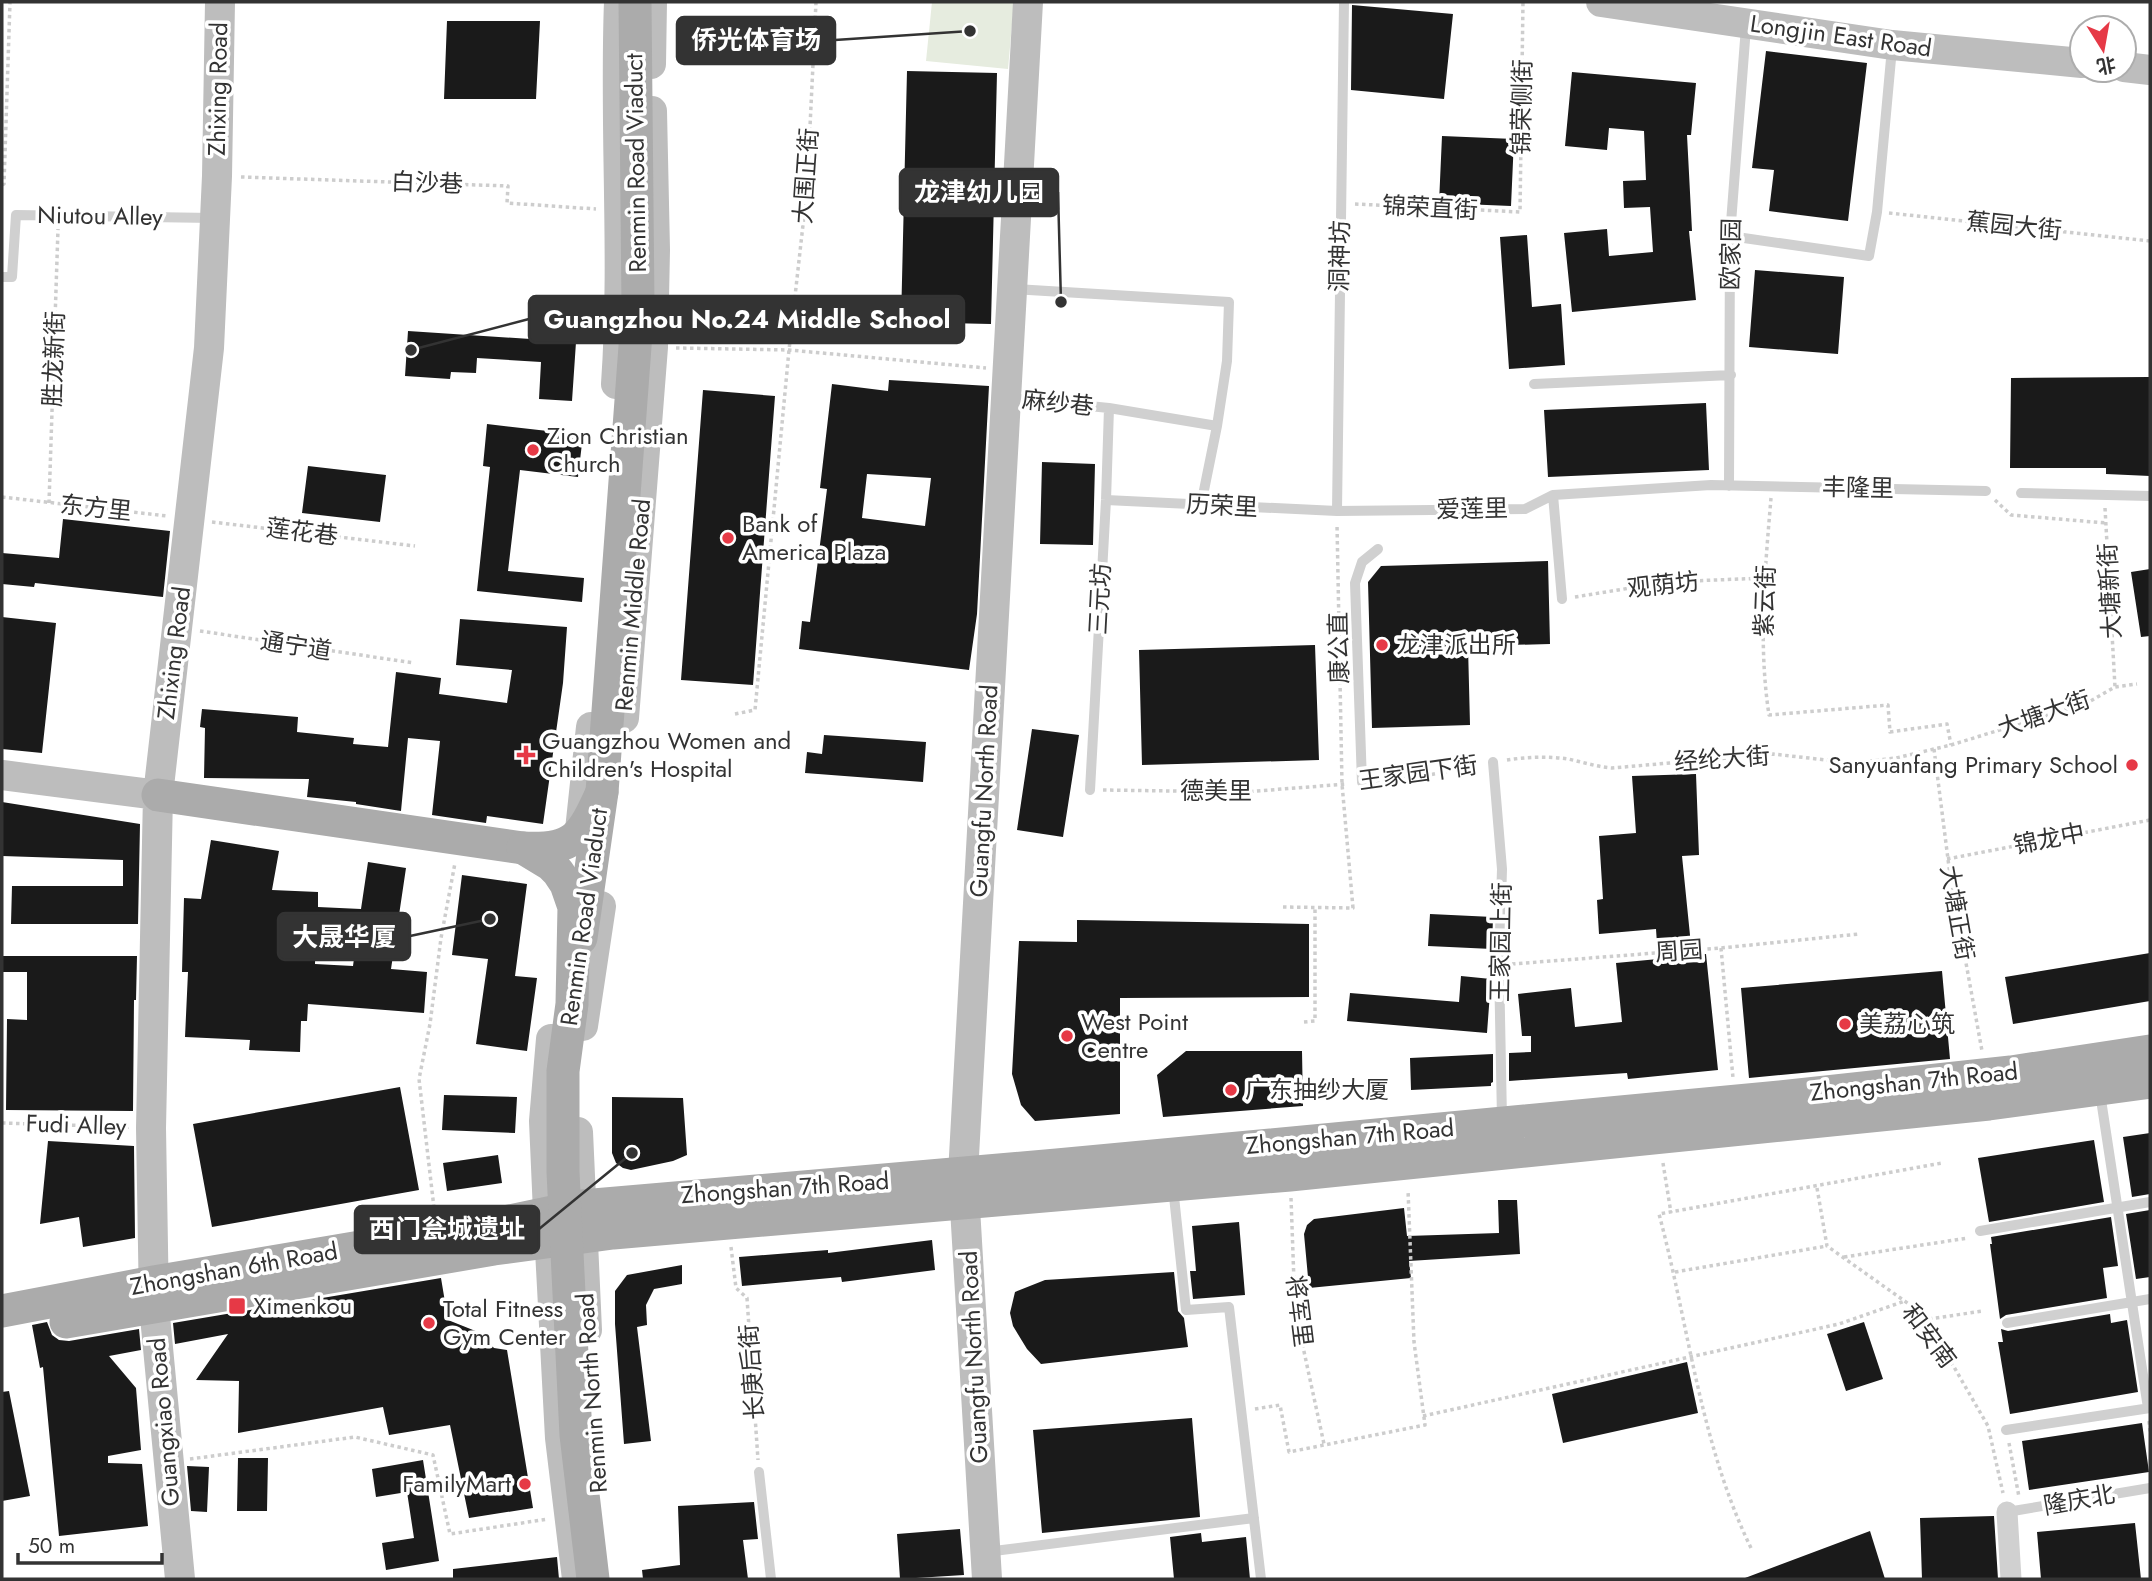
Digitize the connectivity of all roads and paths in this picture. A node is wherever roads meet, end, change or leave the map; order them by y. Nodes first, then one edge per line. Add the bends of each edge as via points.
1 (10, 2) edge
2 (220, 2) edge
3 (619, 2) edge
4 (635, 2) edge
5 (652, 2) edge
6 (817, 2) edge
7 (1028, 2) edge
8 (1344, 2) edge
9 (1523, 2) edge
10 (1601, 2) edge
11 (1747, 23) junction
12 (1892, 45) junction
13 (2068, 62) edge
14 (217, 176) junction
15 (2, 185) edge
16 (1340, 203) junction
17 (619, 210) junction
18 (1520, 212) joint
19 (1877, 212) junction
20 (59, 215) junction
21 (214, 218) junction
22 (1730, 236) junction
23 (2150, 241) edge
24 (2, 277) edge
25 (1013, 289) junction
26 (653, 347) junction
27 (789, 350) junction
28 (1731, 375) junction
29 (1008, 384) junction
30 (1534, 384) dead end
31 (1109, 408) junction
32 (1217, 426) junction
33 (1729, 486) junction
34 (1772, 486) junction
35 (1986, 491) joint
36 (2021, 493) dead end
37 (1553, 495) junction
38 (2105, 496) junction
39 (2150, 496) edge
40 (2, 497) edge
41 (1106, 500) junction
42 (49, 503) junction
43 (1200, 505) junction
44 (1337, 511) junction
45 (190, 519) junction
46 (2106, 523) junction
47 (415, 545) dead end
48 (1378, 549) dead end
49 (1764, 578) junction
50 (1562, 599) joint
51 (177, 628) junction
52 (414, 663) dead end
53 (2137, 684) dead end
54 (2115, 687) junction
55 (734, 714) dead end
56 (1951, 745) junction
57 (1934, 749) junction
58 (1493, 762) junction
59 (2, 775) edge
60 (1362, 782) junction
61 (1342, 784) junction
62 (1090, 790) joint
63 (602, 792) junction
64 (158, 795) junction
65 (2150, 820) edge
66 (523, 848) junction
67 (1947, 859) junction
68 (456, 860) dead end
69 (1283, 907) dead end
70 (1315, 908) junction
71 (1858, 934) dead end
72 (1721, 948) junction
73 (1499, 965) junction
74 (572, 1004) junction
75 (1304, 1022) dead end
76 (2150, 1051) edge
77 (1986, 1075) junction
78 (2150, 1082) edge
79 (2100, 1090) junction
80 (1735, 1101) junction
81 (2, 1123) edge
82 (1502, 1123) junction
83 (151, 1128) junction
84 (1658, 1137) junction
85 (1407, 1163) junction
86 (1942, 1163) dead end
87 (1290, 1175) junction
88 (1172, 1186) junction
89 (1817, 1188) junction
90 (964, 1189) junction
91 (2150, 1202) edge
92 (2117, 1207) junction
93 (1671, 1213) junction
94 (582, 1222) junction
95 (549, 1226) junction
96 (1980, 1231) dead end
97 (437, 1235) junction
98 (730, 1238) dead end
99 (1970, 1238) dead end
100 (1828, 1246) junction
101 (1843, 1258) junction
102 (1675, 1272) junction
103 (154, 1294) junction
104 (2150, 1299) edge
105 (1905, 1301) junction
106 (2131, 1302) junction
107 (2, 1311) edge
108 (1983, 1311) dead end
109 (1922, 1320) junction
110 (2007, 1323) dead end
111 (2, 1333) edge
112 (1692, 1357) junction
113 (2149, 1408) edge
114 (1241, 1410) junction
115 (1423, 1416) junction
116 (2006, 1430) joint
117 (1324, 1444) junction
118 (167, 1462) junction
119 (759, 1472) joint
120 (2150, 1488) edge
121 (2014, 1511) junction
122 (568, 1516) junction
123 (1254, 1518) junction
124 (1751, 1548) dead end
125 (986, 1566) edge
126 (180, 1579) edge
127 (577, 1579) edge
128 (593, 1579) edge
129 (608, 1579) edge
130 (771, 1579) edge
131 (1261, 1579) edge
132 (2011, 1579) edge

1 - 15 path
2 - 14 main road, Zhixing Road
3 - 17 main road, Renmin Middle Road
4 - 63 main road, Renmin Road Viaduct via 638,306
5 - 26 main road, Renmin Middle Road
6 - 27 path, 大围正街 via 807,189
7 - 25 main road, Guangfu North Road
8 - 16 lane, 洞神坊
9 - 18 path, 锦荣侧街
10 - 11 main road, Longjin East Road
11 - 12 main road, Longjin East Road
11 - 22 lane, 欧家园
12 - 13 main road, Longjin East Road
12 - 19 lane
14 - 17 path, 白沙巷 via 508,186 507,203
14 - 21 main road, Zhixing Road
16 - 18 path, 锦荣直街
16 - 44 lane, 洞神坊
17 - 95 main road, Renmin Middle Road via 617,371 592,717 546,1087
19 - 22 lane via 1869,256
19 - 23 path, 蕉园大街
20 - 21 lane, Niutou Alley
20 - 24 lane, Niutou Alley via 16,215 12,277
20 - 42 path, 胜龙新街
21 - 45 main road, Zhixing Road via 209,348
22 - 28 lane, 欧家园
25 - 29 main road, Guangfu North Road
25 - 32 lane via 1229,302 1227,361
26 - 27 path
26 - 94 main road, Renmin Middle Road via 614,814 580,1048 577,1116
27 - 29 path
27 - 55 path, 大围正街 via 755,710
28 - 30 lane
28 - 33 lane, 欧家园
29 - 31 lane, 麻纱巷
29 - 90 main road, Guangfu North Road
31 - 32 lane, 麻纱巷
31 - 41 lane, 三元坊
32 - 43 lane
33 - 34 lane, 丰隆里
33 - 37 lane, 爱莲里
34 - 35 lane, 丰隆里
34 - 49 path, 紫云街
35 - 46 path via 2011,516
36 - 38 lane
37 - 44 lane, 爱莲里 via 1524,509
37 - 50 lane
38 - 39 lane
38 - 46 path, 大塘新街
40 - 42 path, 东方里
41 - 43 lane, 历荣里
41 - 62 lane, 三元坊
42 - 45 path, 东方里
43 - 44 lane, 历荣里
44 - 61 path, 康公直
45 - 47 path, 莲花巷
45 - 51 main road, Zhixing Road
46 - 54 path, 大塘新街
48 - 60 lane via 1362,562 1355,583
49 - 50 path, 观荫坊 via 1667,582
49 - 56 path, 紫云街 via 1764,682 1769,715 1888,705 1890,732 1947,724
51 - 52 path, 通宁道
51 - 64 main road, Zhixing Road
53 - 54 path, 大塘大街
54 - 56 path, 大塘大街 via 2087,703
56 - 57 path, 经纶大街
57 - 58 path, 经纶大街 via 1853,763 1773,754 1612,768 1569,759
57 - 67 path, 大塘正街
58 - 60 path, 王家园下街 via 1414,778
58 - 73 lane, 王家园上街 via 1503,869
59 - 64 main road
60 - 61 path, 王家园下街
61 - 62 path, 德美里 via 1244,792
61 - 70 path, 康公直 via 1353,908
63 - 66 main road, bridge via 590,820 571,842 554,849
63 - 74 main road, Renmin Road Viaduct, bridge
64 - 66 main road
64 - 83 main road, Zhixing Road
65 - 67 path, 锦龙中
66 - 74 main road, bridge via 558,872 574,907
67 - 77 path, 大塘正街
68 - 97 path via 419,1079
69 - 70 path
70 - 75 path via 1315,1021
71 - 72 path, 周园
72 - 73 path, 周园
72 - 80 path
73 - 82 lane, 王家园上街
74 - 128 main road, Renmin Road Viaduct, bridge via 563,1071 563,1172 576,1435
76 - 77 main road, Zhongshan 7th Road
77 - 80 main road, Zhongshan 7th Road
78 - 79 main road, Zhongshan 7th Road
79 - 84 main road, Zhongshan 7th Road
79 - 92 lane
80 - 82 main road, Zhongshan 7th Road
81 - 83 path, Fudi Alley
82 - 90 main road, Zhongshan 7th Road
83 - 103 main road, Zhixing Road
84 - 85 main road, Zhongshan 7th Road
84 - 93 path
85 - 87 main road, Zhongshan 7th Road
85 - 115 path via 1414,1342
86 - 89 path
87 - 88 main road, Zhongshan 7th Road
87 - 117 path, 将军里 via 1295,1310
88 - 90 main road, Zhongshan 7th Road
88 - 114 lane via 1186,1310 1229,1307
89 - 93 path
89 - 100 path
90 - 94 main road, Zhongshan 7th Road
90 - 125 main road, Guangfu North Road
91 - 92 lane
92 - 96 lane
92 - 106 lane
93 - 102 path via 1659,1214
94 - 95 main road, Zhongshan 7th Road
94 - 129 main road, Renmin North Road via 591,1416
95 - 97 main road, Zhongshan 6th Road
95 - 103 main road, Zhongshan 6th Road
95 - 122 main road, Renmin North Road via 559,1437
97 - 103 main road, Zhongshan 6th Road
98 - 119 path, 长庚后街 via 736,1289 747,1298
99 - 101 path
100 - 101 path, 和安南
100 - 102 path
101 - 105 path, 和安南
102 - 112 path
103 - 107 main road, Zhongshan 6th Road
103 - 111 main road, Zhongshan 6th Road
103 - 118 main road, Guangxiao Road
104 - 106 lane
105 - 109 path, 和安南
105 - 112 path via 1839,1324
106 - 110 lane
106 - 113 lane
108 - 109 path
109 - 121 path, 和安南 via 1988,1426
112 - 115 path
112 - 124 path via 1718,1468
113 - 116 lane
114 - 117 path via 1280,1405 1289,1452
114 - 123 lane
115 - 117 path via 1424,1425
116 - 121 path
118 - 122 path via 355,1437 433,1455 450,1534
118 - 126 main road, Guangxiao Road
119 - 130 lane
120 - 121 lane, 隆庆北
121 - 132 street
122 - 127 main road, Renmin North Road
123 - 125 lane
123 - 131 lane

